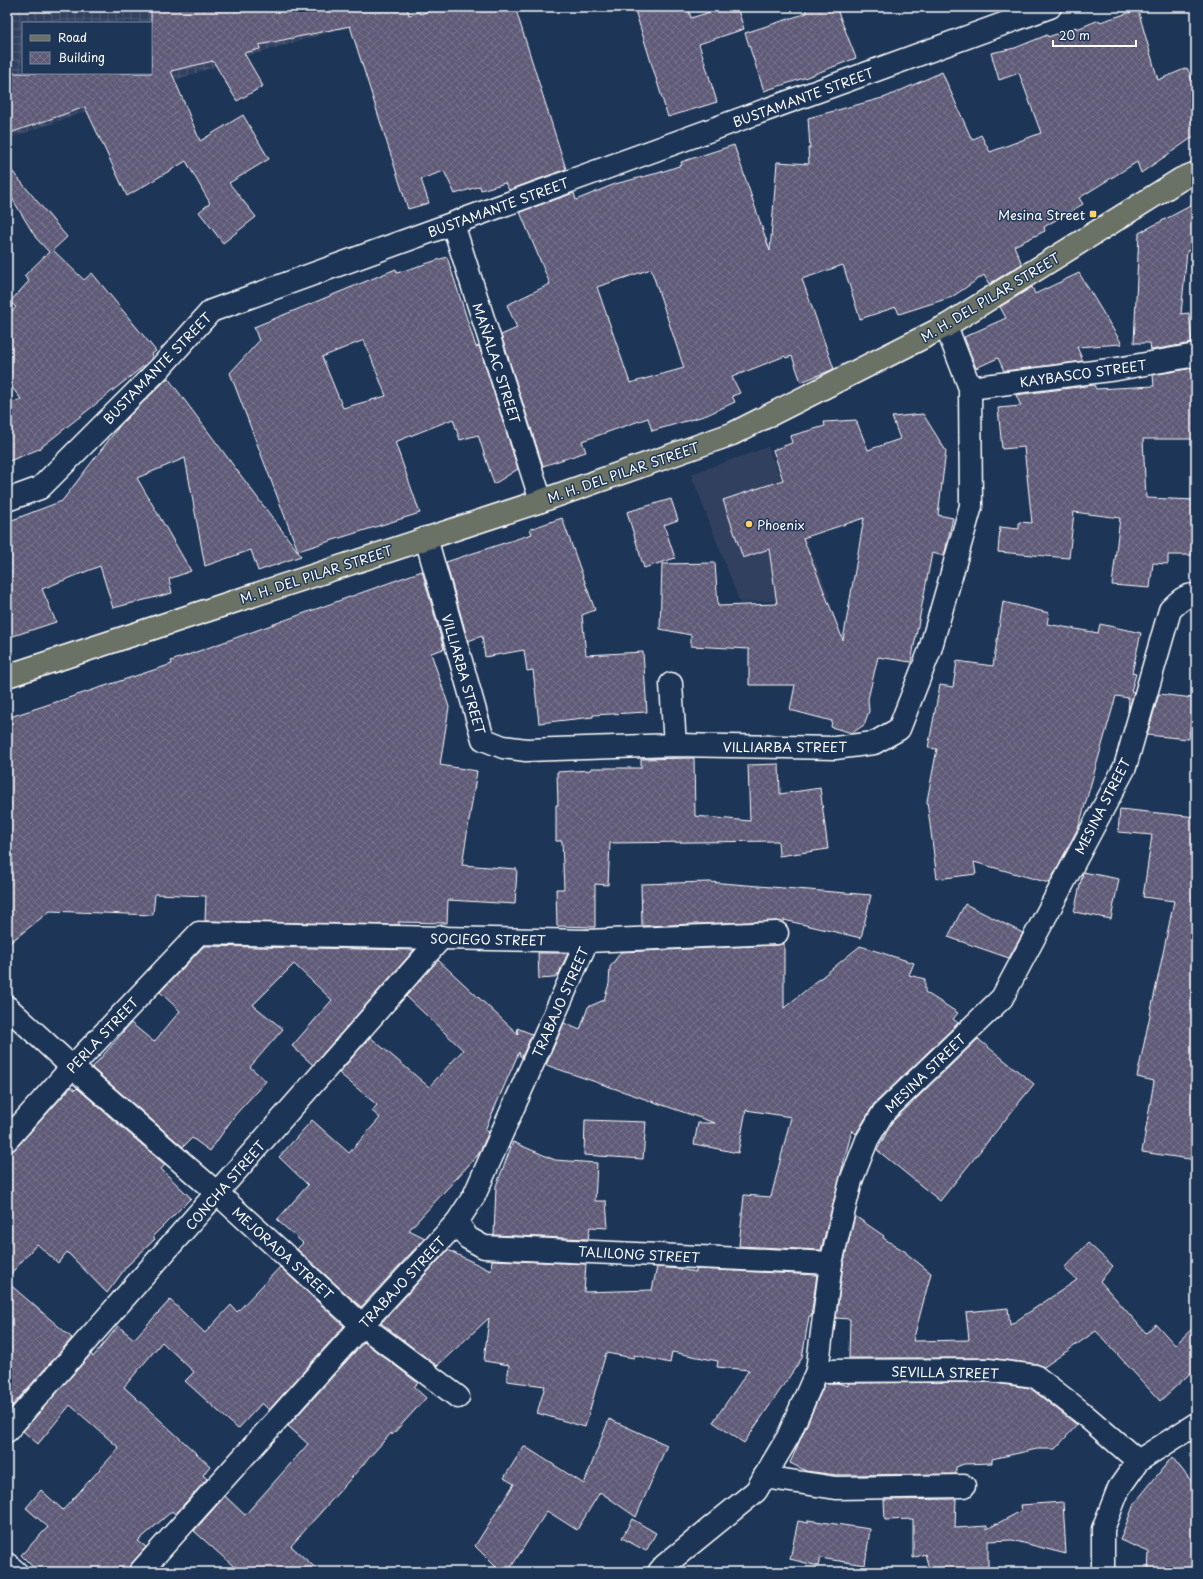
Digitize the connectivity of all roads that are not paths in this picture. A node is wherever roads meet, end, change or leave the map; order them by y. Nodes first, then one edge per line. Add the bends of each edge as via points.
1 (1050, 7) edge
2 (1196, 173) edge
3 (453, 224) junction
4 (946, 326) junction
5 (1196, 355) edge
6 (970, 388) junction
7 (7, 500) edge
8 (541, 501) junction
9 (426, 538) junction
10 (1196, 595) edge
11 (7, 676) edge
12 (671, 684) dead end
13 (675, 745) junction
14 (199, 932) joint
15 (777, 933) dead end
16 (442, 937) junction
17 (587, 941) junction
18 (7, 1007) edge
19 (72, 1067) junction
20 (7, 1140) edge
21 (218, 1194) junction
22 (457, 1222) junction
23 (831, 1263) junction
24 (362, 1325) junction
25 (816, 1371) junction
26 (458, 1397) dead end
27 (1196, 1424) edge
28 (7, 1431) edge
29 (1138, 1461) junction
30 (764, 1477) junction
31 (964, 1486) dead end
32 (7, 1564) edge
33 (16, 1572) edge
34 (140, 1572) edge
35 (659, 1572) edge
36 (1103, 1572) edge

1 - 3 street, BUSTAMANTE STREET
2 - 4 main road, M. H. DEL PILAR STREET
3 - 7 street, BUSTAMANTE STREET via 211,311 158,369 40,488
3 - 8 street, MAÑALAC STREET
4 - 6 street, VILLIARBA STREET
4 - 8 main road, M. H. DEL PILAR STREET via 732,434
5 - 6 street, KAYBASCO STREET via 1117,369
6 - 13 street, VILLIARBA STREET via 971,506 930,650 899,729 874,743 835,748
8 - 9 main road, M. H. DEL PILAR STREET
9 - 11 main road, M. H. DEL PILAR STREET
9 - 13 street, VILLIARBA STREET via 483,739 503,747 526,750
10 - 23 street, MESINA STREET via 1180,600 1170,610 1125,767 1002,998 882,1114 867,1140 851,1181
12 - 13 street
14 - 16 street, SOCIEGO STREET
14 - 19 street, PERLA STREET
15 - 17 street, SOCIEGO STREET
16 - 17 street, SOCIEGO STREET
16 - 21 street, CONCHA STREET
17 - 22 street, TRABAJO STREET via 474,1196
18 - 19 street, MEJORADA STREET
19 - 20 street, PERLA STREET
19 - 21 street, MEJORADA STREET
21 - 24 street, MEJORADA STREET
21 - 28 street, CONCHA STREET
22 - 23 street, TALILONG STREET via 468,1238 484,1247
22 - 24 street, TRABAJO STREET
23 - 25 street, MESINA STREET
24 - 26 street, MEJORADA STREET
24 - 34 street, TRABAJO STREET
25 - 29 street, SEVILLA STREET via 988,1370 1035,1376
25 - 30 street, MESINA STREET via 788,1436
27 - 29 street
29 - 36 street via 1119,1488 1103,1529
30 - 31 street via 836,1488
30 - 35 street, MESINA STREET via 756,1491
32 - 33 street

